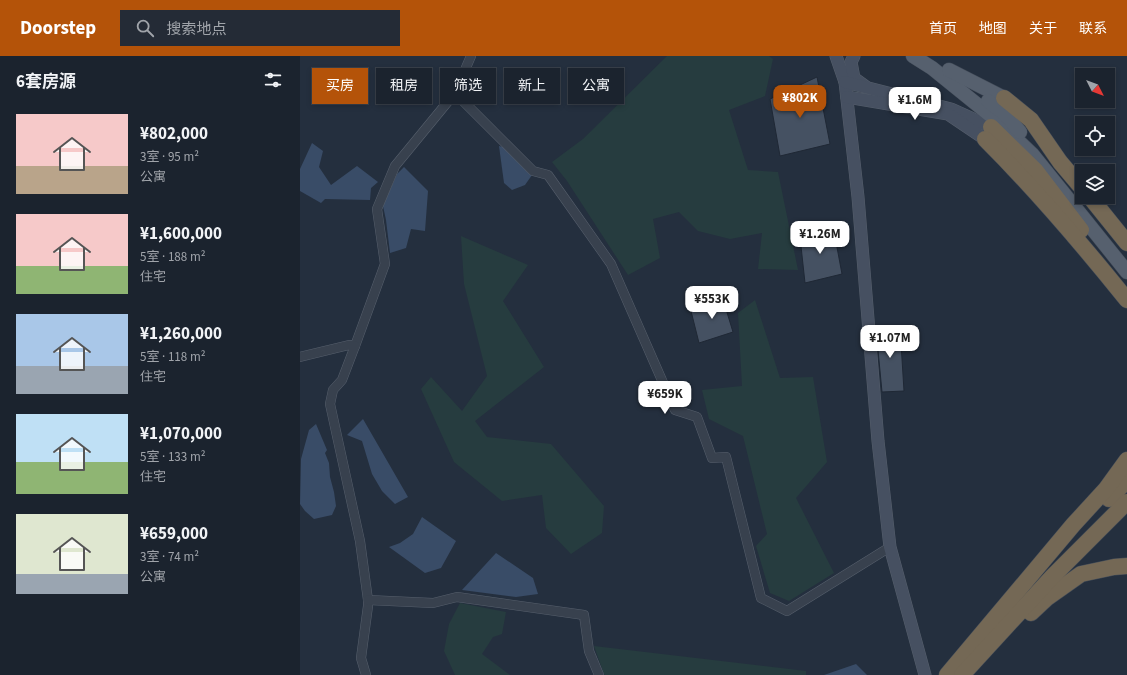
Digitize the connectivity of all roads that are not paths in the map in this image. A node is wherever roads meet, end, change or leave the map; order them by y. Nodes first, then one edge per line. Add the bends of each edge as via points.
1 (471, 56) edge
2 (836, 56) edge
3 (854, 56) edge
4 (913, 56) edge
5 (930, 56) edge
6 (466, 68) edge
7 (949, 70) junction
8 (845, 82) junction
9 (868, 87) junction
10 (847, 97) junction
11 (1004, 98) joint
12 (446, 104) edge
13 (466, 104) edge
14 (988, 133) junction
15 (1075, 180) edge
16 (1096, 204) edge
17 (1127, 243) edge
18 (1127, 260) edge
19 (1101, 267) junction
20 (1127, 272) edge
21 (1127, 287) edge
22 (1127, 300) edge
23 (1127, 310) edge
24 (355, 346) junction
25 (300, 357) edge
26 (1127, 460) edge
27 (1127, 480) edge
28 (1127, 502) edge
29 (890, 547) junction
30 (1127, 566) edge
31 (368, 600) junction
32 (366, 675) edge
33 (599, 675) edge
34 (925, 675) edge
35 (948, 675) edge
36 (963, 675) edge

1 - 6 street
2 - 8 main road
3 - 9 main road via 851,62 854,78
4 - 20 main road via 995,118 1032,154
5 - 7 main road
7 - 11 main road
7 - 18 main road via 1006,115
8 - 9 main road
8 - 10 main road
9 - 14 main road via 951,109
10 - 14 main road via 948,114
10 - 29 main road
11 - 15 highway via 1032,120
12 - 24 street via 396,166 377,209 385,264
13 - 29 street via 533,171 548,175 611,264 675,410 697,417 712,458 726,457 761,598 787,611
14 - 19 highway via 1010,164
14 - 21 highway via 1036,171
16 - 17 highway
19 - 22 highway
19 - 23 highway
24 - 25 street
24 - 31 street via 342,380 333,390 330,404 360,541
26 - 35 highway via 1106,489
27 - 35 highway via 1042,568
28 - 36 highway via 1052,577
29 - 34 main road
30 - 36 highway via 1081,574 1047,598
31 - 32 street via 362,658
31 - 33 street via 433,603 457,597 584,615 589,651

